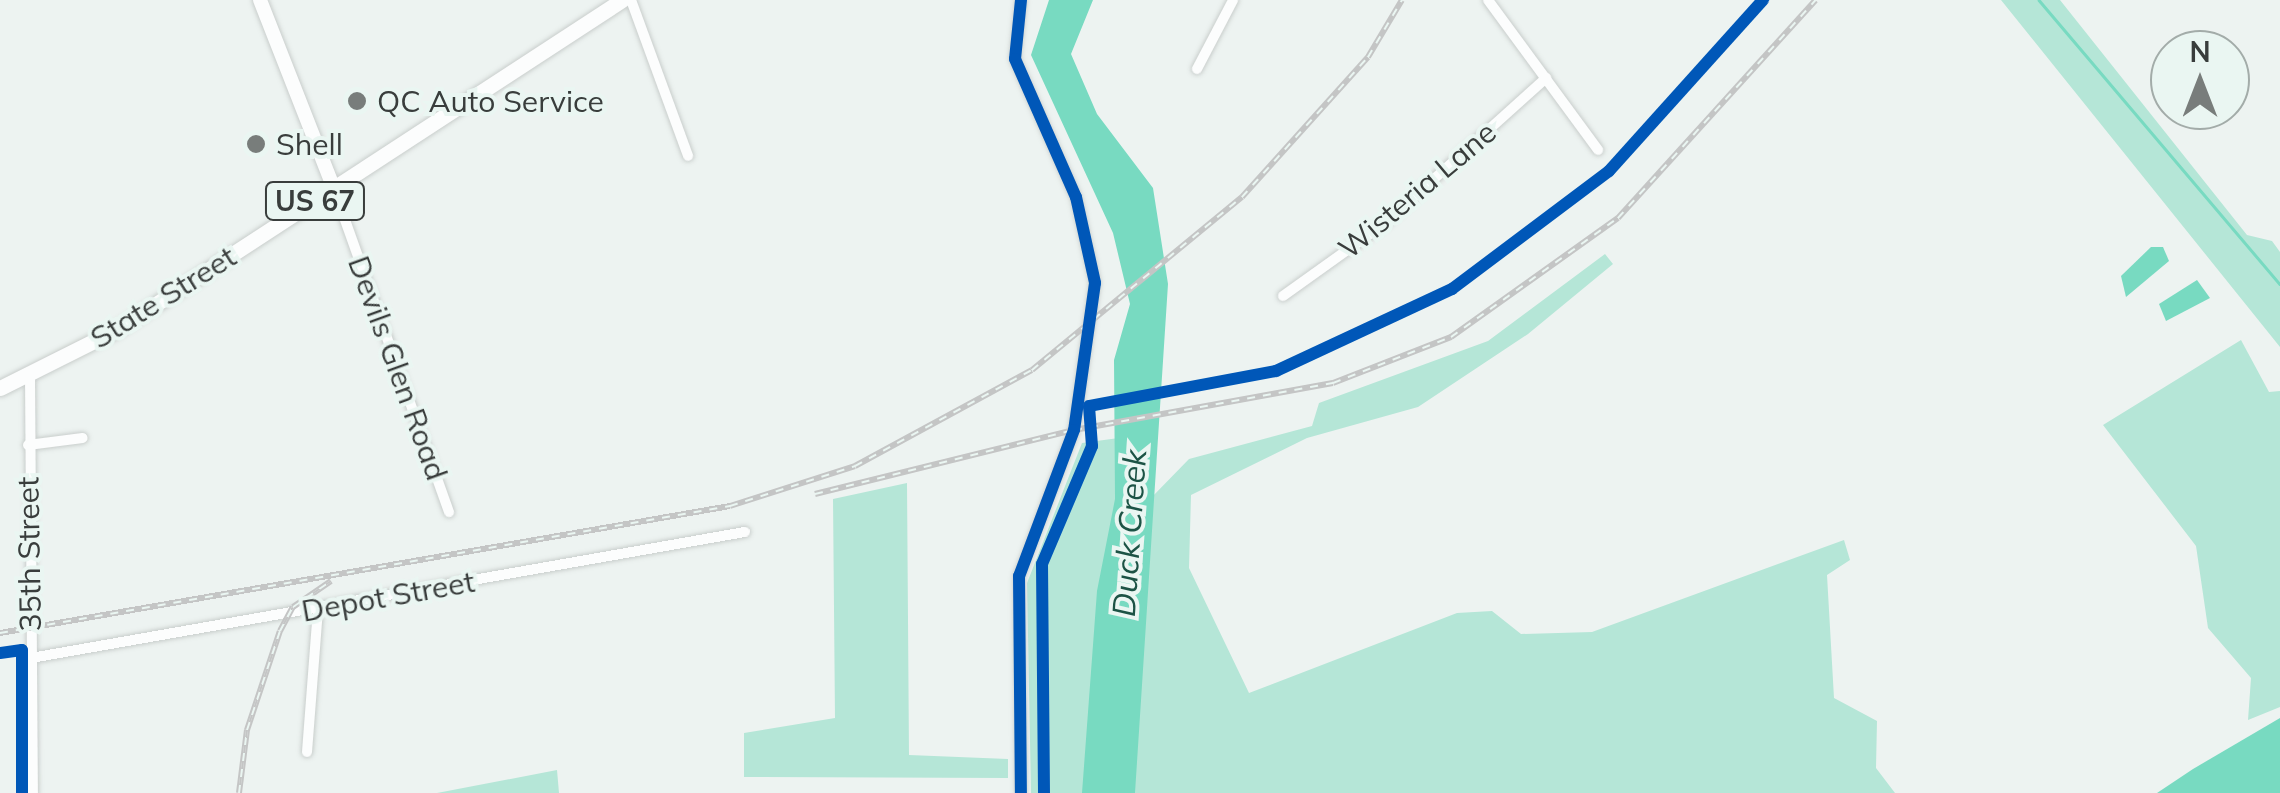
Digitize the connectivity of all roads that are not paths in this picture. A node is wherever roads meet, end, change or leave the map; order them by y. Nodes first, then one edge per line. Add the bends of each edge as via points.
1 (260, 0) edge
2 (622, 0) edge
3 (631, 0) edge
4 (1020, 0) edge
5 (1233, 0) edge
6 (1488, 0) edge
7 (1197, 69) dead end
8 (1546, 78) junction
9 (1598, 150) dead end
10 (688, 156) dead end
11 (334, 189) junction
12 (1283, 296) dead end
13 (30, 374) junction
14 (0, 388) edge
15 (83, 438) dead end
16 (28, 445) junction
17 (449, 512) dead end
18 (745, 532) dead end
19 (318, 608) junction
20 (31, 658) junction
21 (306, 752) dead end
22 (32, 793) edge
23 (1021, 793) edge

1 - 11 main road, Devils Glen Road
2 - 11 main road, State Street / US 67
3 - 10 street
4 - 23 street via 1014,60 1076,197 1095,283 1074,430 1021,565
5 - 7 street
6 - 8 street
8 - 9 street
8 - 12 street, Wisteria Lane via 1385,224
11 - 13 main road, State Street / US 67
11 - 17 street, Devils Glen Road
13 - 14 main road, State Street / US 67
13 - 16 street, 35th Street
15 - 16 street
16 - 20 street, 35th Street
18 - 19 street, Depot Street
19 - 20 street, Depot Street
19 - 21 street
20 - 22 street, 35th Street

